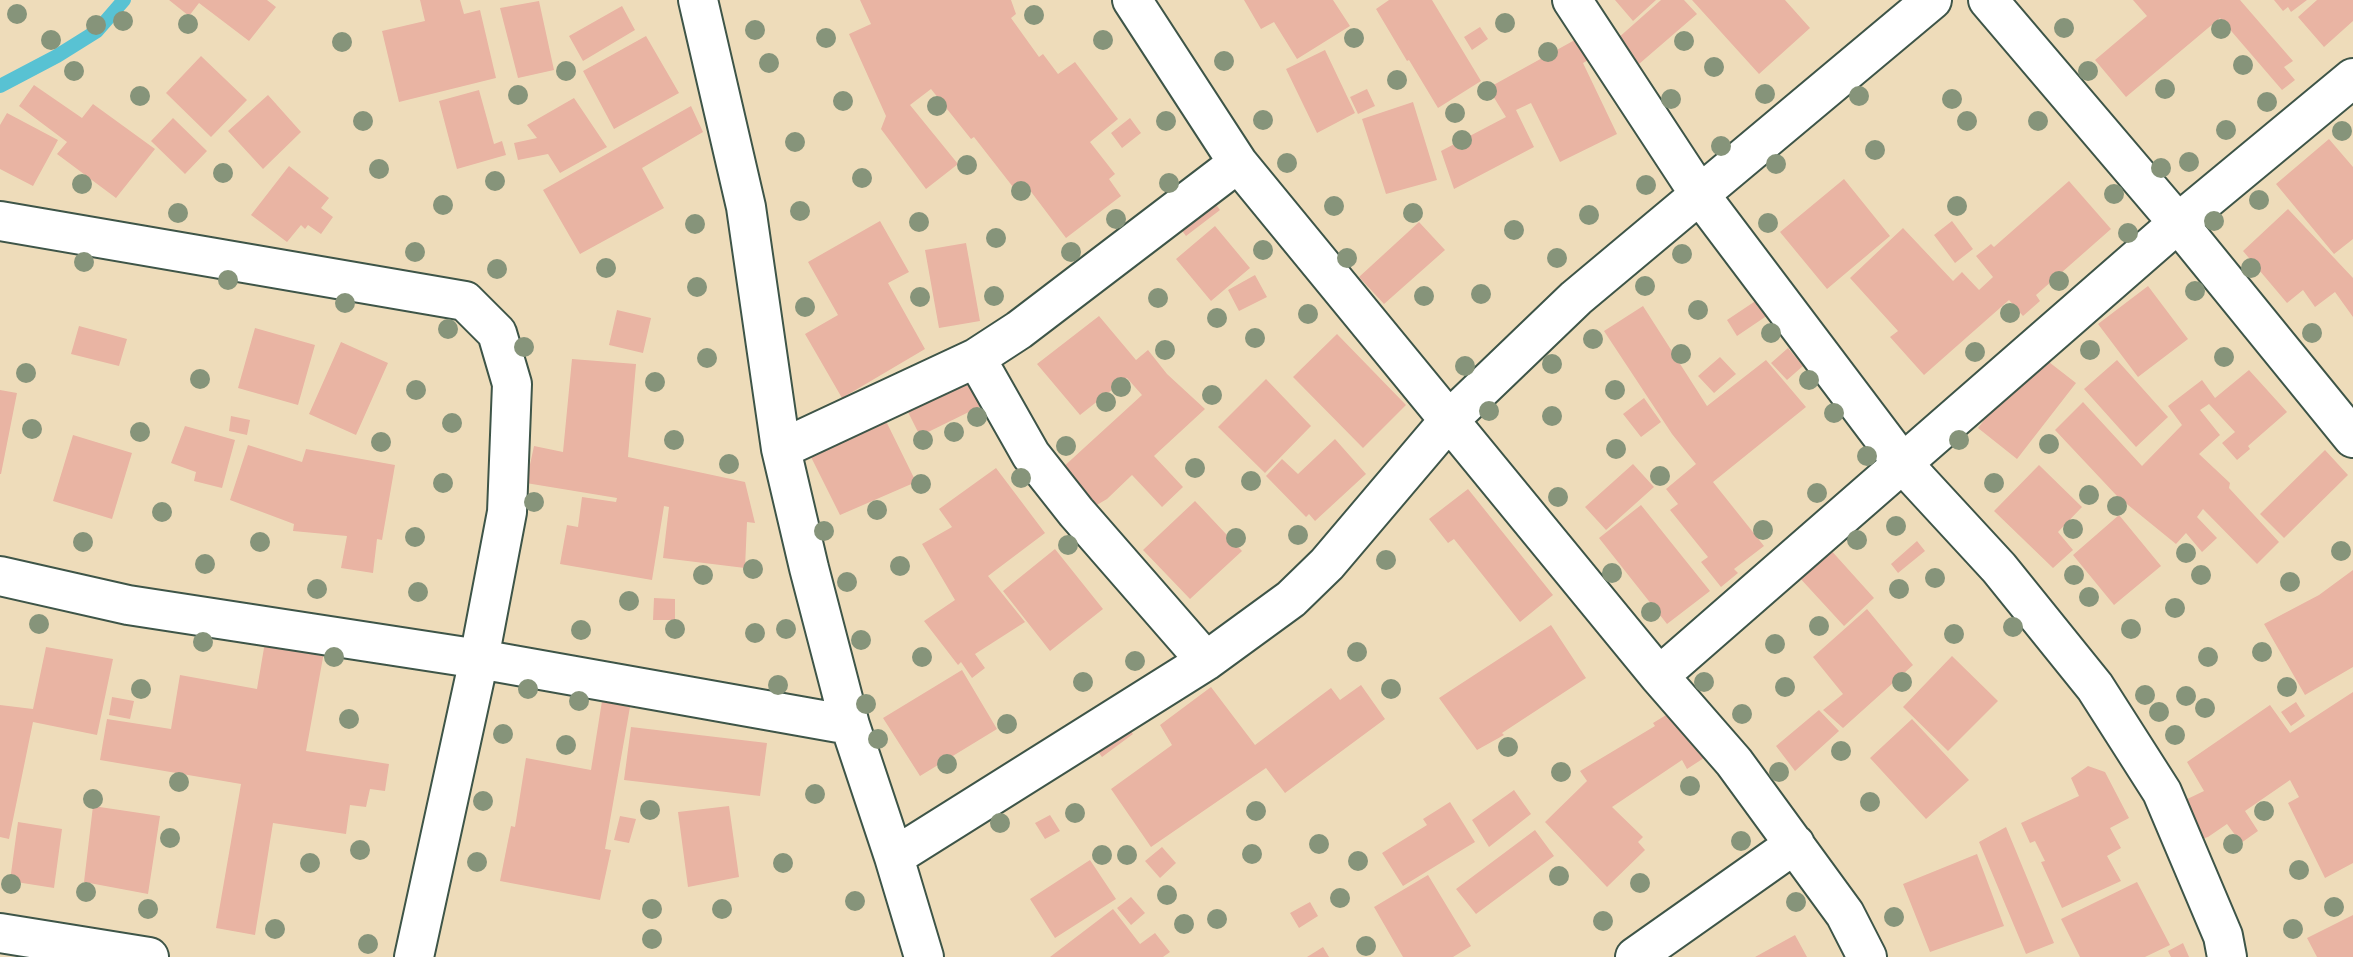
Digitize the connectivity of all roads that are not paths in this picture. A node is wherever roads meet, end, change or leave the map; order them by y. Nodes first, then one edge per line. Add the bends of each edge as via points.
1 (698, 0) edge
2 (1132, 0) edge
3 (1572, 0) edge
4 (1932, 0) edge
5 (1989, 0) edge
6 (2353, 78) edge
7 (1238, 163) junction
8 (1700, 195) junction
9 (0, 221) edge
10 (2178, 223) junction
11 (976, 358) junction
12 (1450, 419) junction
13 (2353, 438) edge
14 (781, 449) junction
15 (1903, 464) junction
16 (0, 576) edge
17 (479, 659) junction
18 (1206, 661) junction
19 (1659, 676) junction
20 (850, 725) junction
21 (1795, 844) junction
22 (894, 857) junction
23 (0, 933) edge
24 (149, 957) edge
25 (414, 957) edge
26 (924, 957) edge
27 (1635, 957) edge
28 (1867, 957) edge
29 (2227, 957) edge

1 - 14 street via 746,207
2 - 7 street
3 - 8 street
4 - 8 street
5 - 10 street
6 - 10 street
7 - 11 street
7 - 12 street
8 - 12 street via 1576,298
8 - 15 street
9 - 17 street via 465,301 497,333 512,384 507,512
10 - 13 street
10 - 15 street
11 - 14 street
11 - 18 street via 1031,455
12 - 18 street via 1327,564 1291,598
12 - 19 street
14 - 20 street
15 - 19 street
15 - 29 street via 1999,568 2095,687 2162,792 2223,936
16 - 17 street via 128,604
17 - 20 street
17 - 25 street
18 - 22 street
19 - 21 street via 1734,762
20 - 22 street
21 - 27 street
21 - 28 street via 1845,914
22 - 26 street
23 - 24 street

